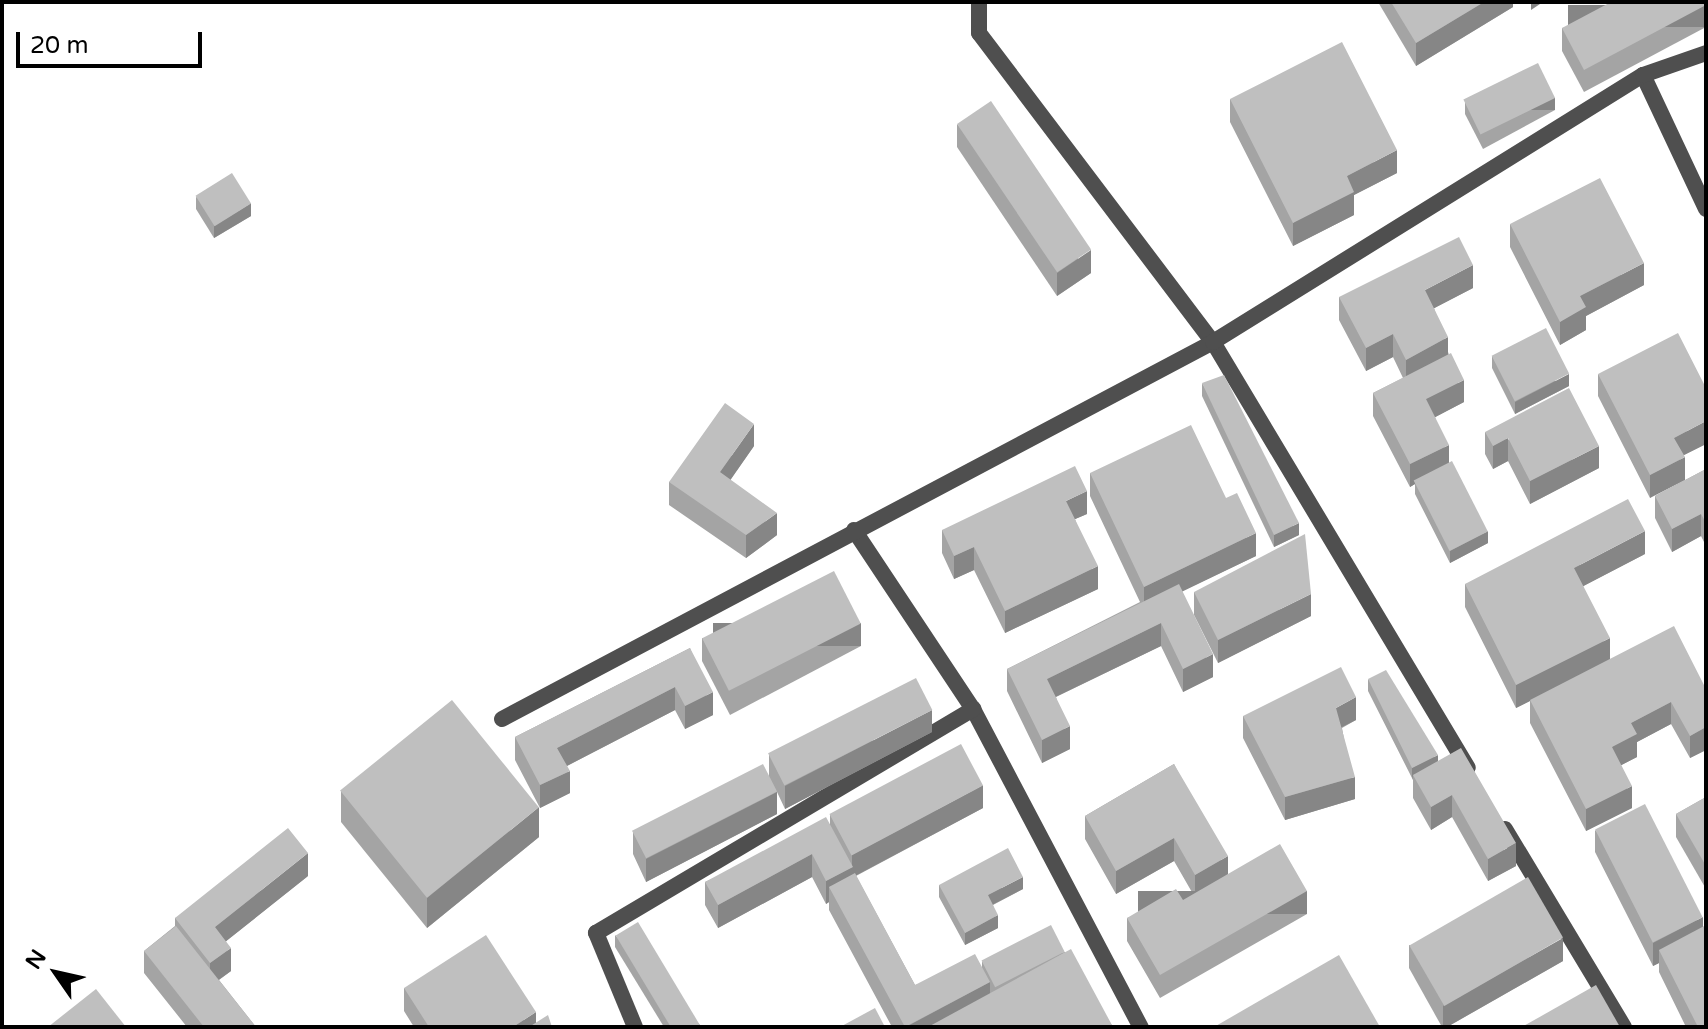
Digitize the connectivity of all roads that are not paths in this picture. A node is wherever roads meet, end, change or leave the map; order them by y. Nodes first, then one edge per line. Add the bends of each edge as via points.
1 (979, 2) edge
2 (1706, 53) edge
3 (1643, 75) junction
4 (1706, 209) edge
5 (1213, 342) junction
6 (854, 530) junction
7 (973, 709) junction
8 (502, 719) dead end
9 (1476, 780) edge
10 (1492, 808) edge
11 (635, 1027) edge
12 (1141, 1027) edge
13 (1624, 1027) edge

1 - 5 street via 979,33
2 - 3 street
3 - 4 street
3 - 5 street
5 - 6 street
5 - 9 street
6 - 7 street
6 - 8 street
7 - 11 street via 596,933
7 - 12 street
10 - 13 street

